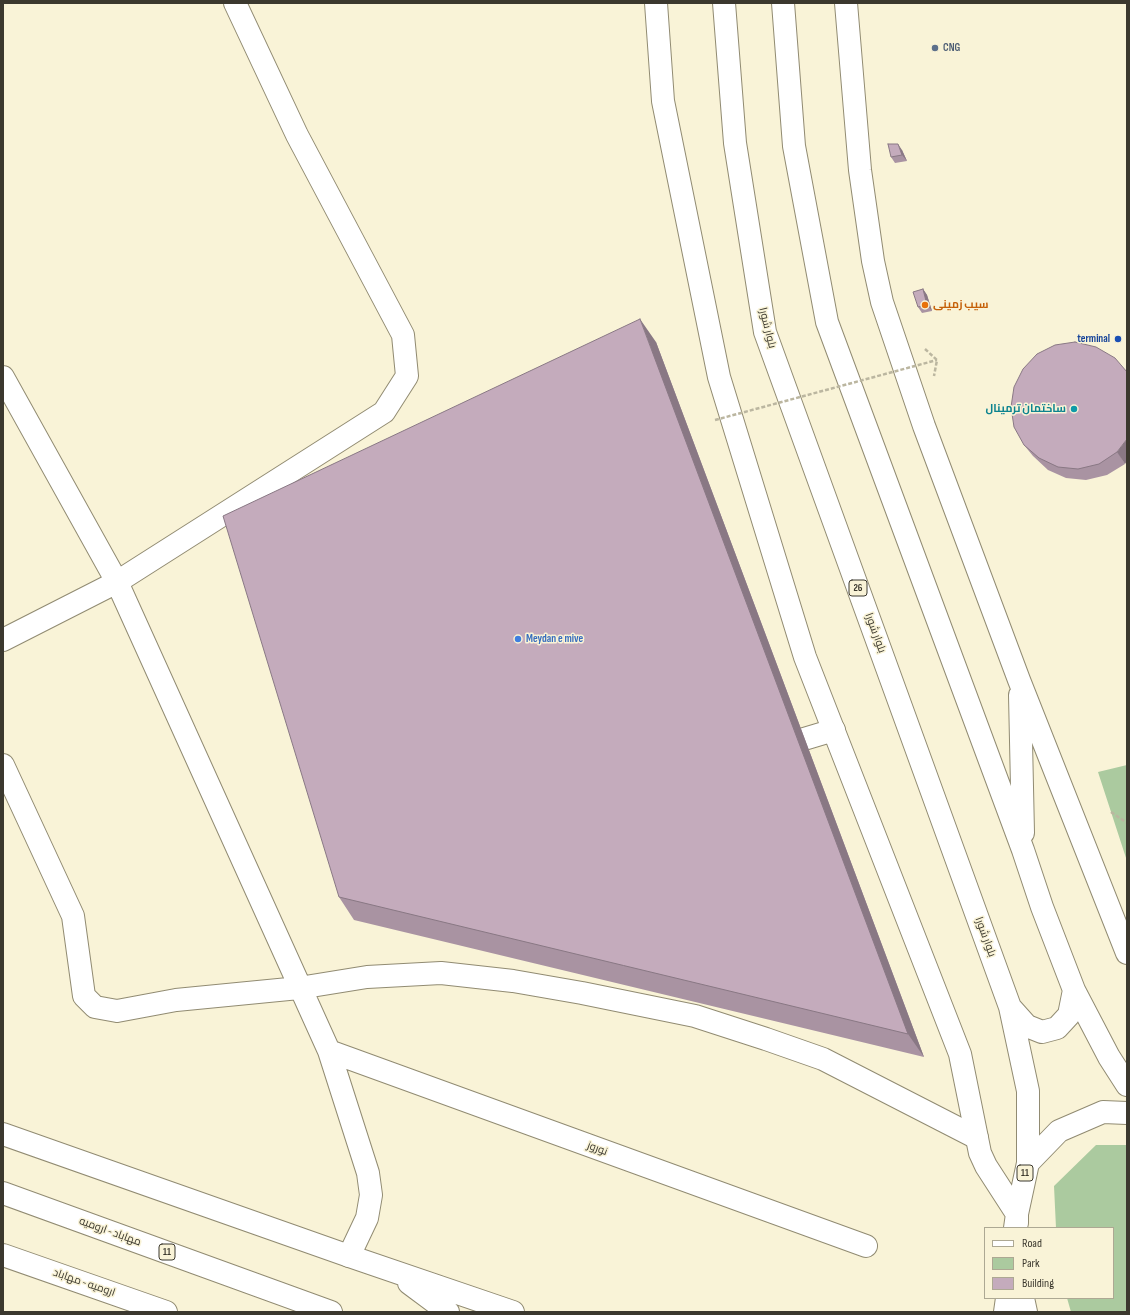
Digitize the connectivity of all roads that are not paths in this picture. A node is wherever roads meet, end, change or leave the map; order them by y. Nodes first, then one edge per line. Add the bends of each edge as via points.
1 (235, 3) edge
2 (656, 3) edge
3 (724, 3) edge
4 (783, 3) edge
5 (846, 3) edge
6 (3, 377) edge
7 (117, 582) junction
8 (3, 640) edge
9 (1019, 680) junction
10 (834, 730) junction
11 (804, 739) dead end
12 (3, 765) edge
13 (1023, 850) junction
14 (1127, 953) edge
15 (299, 988) junction
16 (1074, 990) junction
17 (1010, 1007) junction
18 (329, 1051) junction
19 (1127, 1085) edge
20 (1127, 1113) edge
21 (3, 1134) edge
22 (977, 1138) junction
23 (1028, 1163) junction
24 (3, 1193) edge
25 (1017, 1223) edge
26 (866, 1246) dead end
27 (3, 1255) edge
28 (349, 1256) junction
29 (392, 1271) junction
30 (1007, 1299) edge
31 (1023, 1299) edge
32 (166, 1312) edge
33 (330, 1312) edge
34 (448, 1312) edge
35 (513, 1312) edge
36 (1005, 1312) edge
37 (1026, 1312) edge

1 - 7 main road via 297,135 403,335 407,376 384,412
2 - 10 main road via 663,100 719,377 805,657
3 - 17 main road, بلوار شورا / 26 via 735,143 766,332
4 - 13 main road via 794,146 826,322
5 - 9 main road via 860,170 873,261 882,302 924,426
6 - 7 main road
7 - 8 main road
7 - 15 main road
9 - 13 main road
9 - 14 main road
10 - 11 main road
10 - 22 main road via 960,1054
12 - 15 main road via 73,916 84,996 95,1007 117,1011 176,1000
13 - 16 main road
15 - 18 main road
15 - 22 main road via 367,977 441,973 513,981 695,1016 823,1060
16 - 17 main road via 1069,1015 1057,1028 1042,1032 1027,1026
16 - 19 main road via 1109,1057
17 - 23 main road, بلوار شورا / 26 via 1028,1091
18 - 26 main road, نوروز
18 - 28 main road via 368,1173 371,1195 367,1218
20 - 23 main road, 11 via 1103,1112 1059,1131
21 - 28 main road
22 - 25 main road via 986,1166
23 - 25 main road, 11
24 - 33 main road, مهاباد - ارومیه / 11
27 - 32 main road, ارومیه - مهاباد
28 - 29 main road
29 - 34 main road
29 - 35 main road
30 - 36 main road
31 - 37 main road

